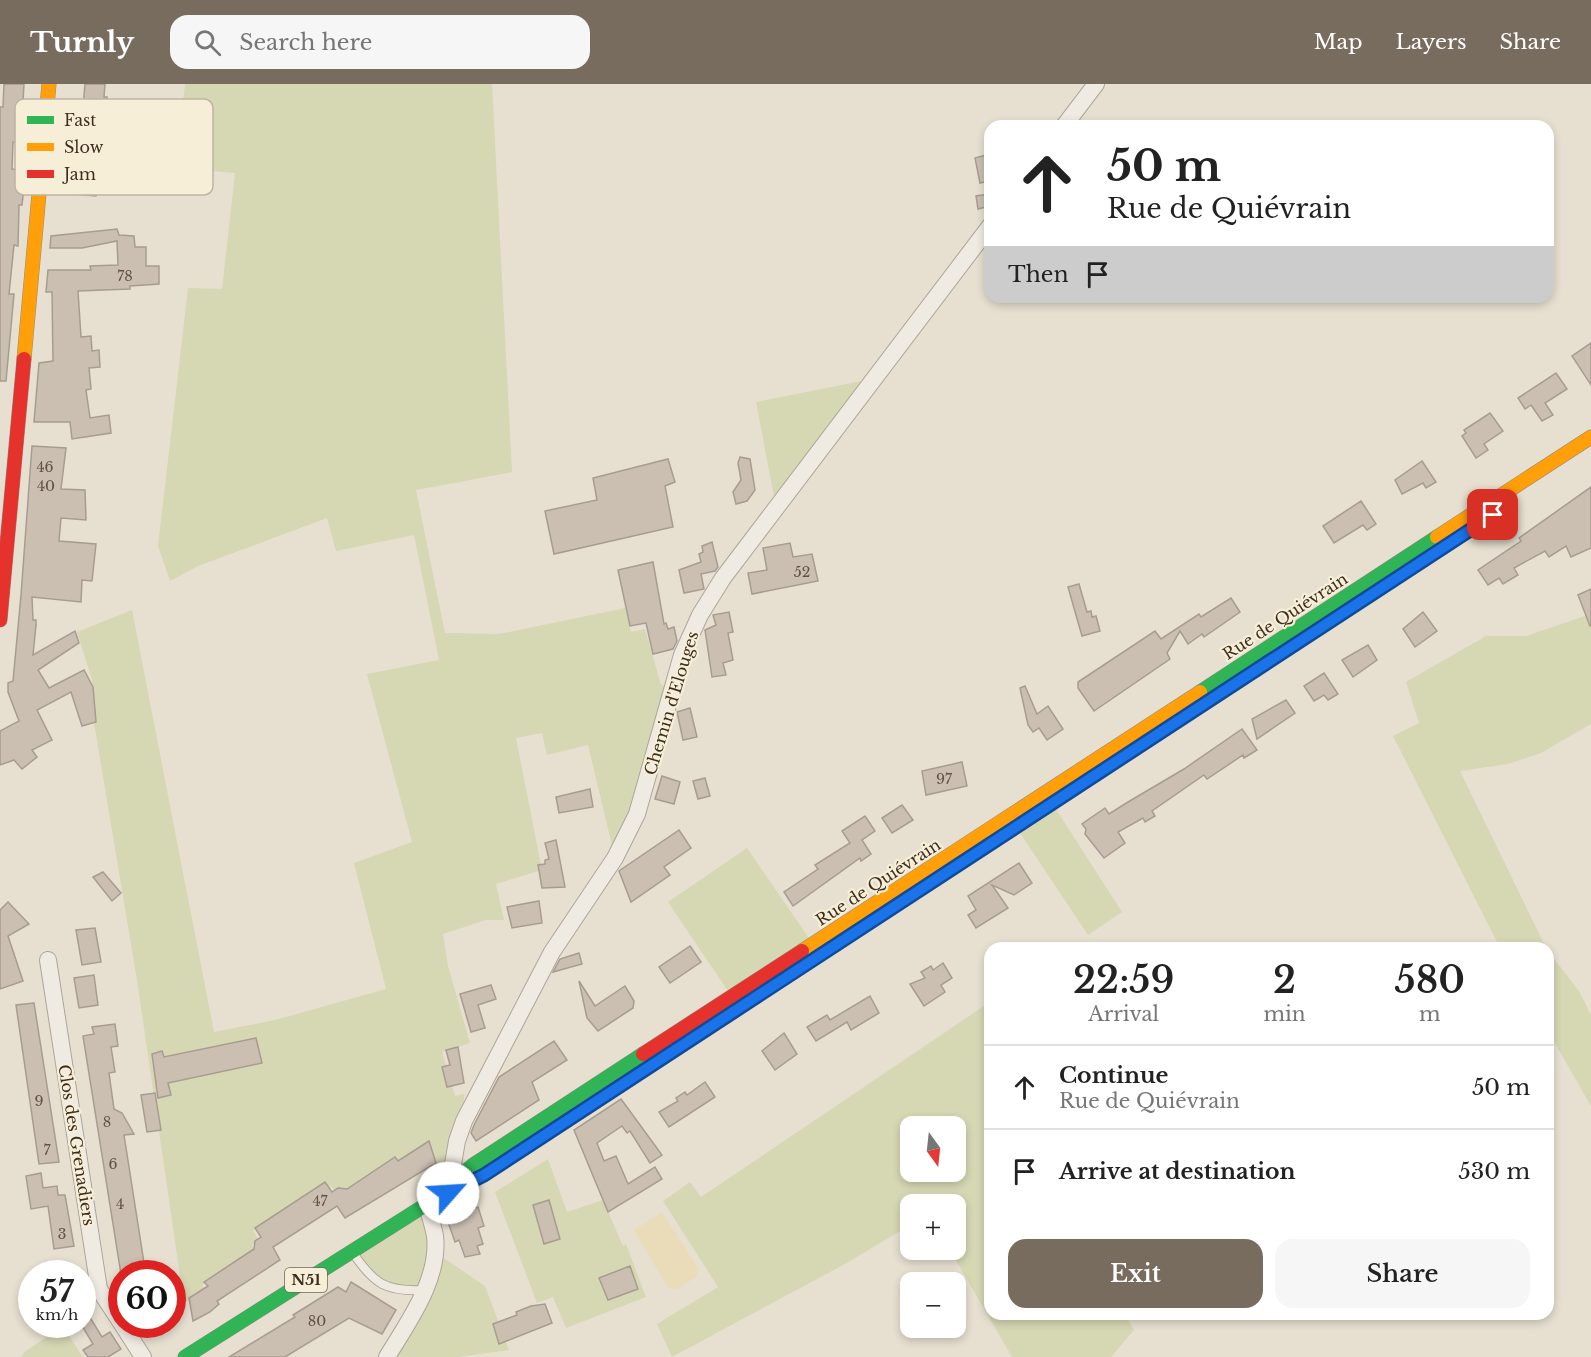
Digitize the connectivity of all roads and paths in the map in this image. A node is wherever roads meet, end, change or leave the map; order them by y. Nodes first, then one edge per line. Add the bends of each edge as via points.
1 (49, 84) edge
2 (1096, 84) edge
3 (48, 99) edge
4 (1069, 120) edge
5 (39, 195) edge
6 (984, 234) edge
7 (1591, 437) edge
8 (1591, 451) edge
9 (0, 620) edge
10 (48, 960) dead end
11 (502, 1163) dead end
12 (484, 1175) dead end
13 (448, 1189) junction
14 (427, 1203) junction
15 (352, 1251) junction
16 (424, 1290) junction
17 (108, 1303) edge
18 (131, 1338) edge
19 (144, 1357) edge
20 (184, 1357) edge
21 (387, 1357) edge

1 - 3 main road
2 - 4 street
5 - 9 main road
6 - 13 street, Chemin d'Elouges via 723,578 700,615 682,655 637,814 615,858 552,952 464,1121
7 - 13 main road, Rue de Quiévrain / N51 via 473,1165
8 - 11 main road, Rue de Quiévrain
10 - 17 street, Clos des Grenadiers via 99,1289
12 - 13 main road, N51
13 - 14 main road, N51
14 - 15 main road, N51
14 - 16 street via 435,1252
15 - 16 lane via 366,1273 388,1289
15 - 20 main road, N51
16 - 21 street
18 - 19 street, Clos des Grenadiers

